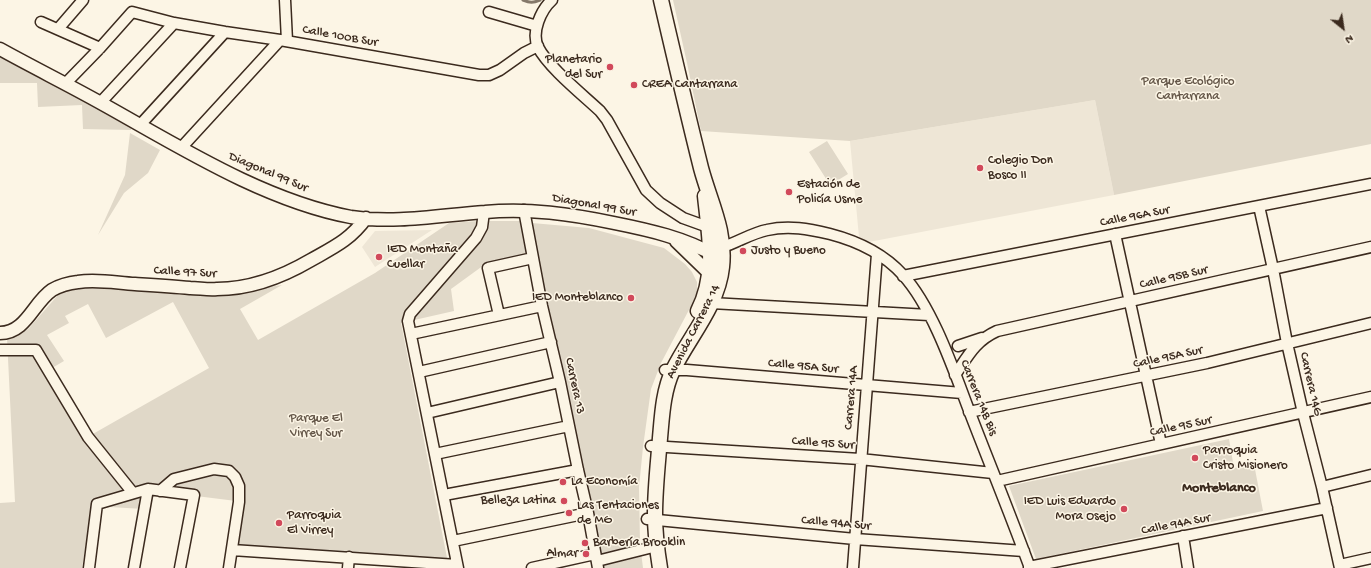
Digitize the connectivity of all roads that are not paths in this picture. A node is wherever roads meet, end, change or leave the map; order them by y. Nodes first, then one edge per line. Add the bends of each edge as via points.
1 (83, 0) edge
2 (285, 0) edge
3 (661, 0) edge
4 (549, 1) edge
5 (489, 12) dead end
6 (41, 22) dead end
7 (174, 23) junction
8 (538, 26) junction
9 (58, 29) junction
10 (225, 32) junction
11 (284, 40) junction
12 (538, 46) junction
13 (100, 48) junction
14 (0, 49) edge
15 (66, 83) junction
16 (100, 102) junction
17 (140, 125) junction
18 (181, 148) junction
19 (702, 170) junction
20 (1371, 184) edge
21 (1259, 206) junction
22 (524, 210) junction
23 (484, 212) junction
24 (366, 218) junction
25 (708, 227) junction
26 (1115, 234) junction
27 (670, 236) junction
28 (1371, 247) edge
29 (719, 253) junction
30 (877, 254) junction
31 (533, 258) junction
32 (1274, 269) junction
33 (715, 276) junction
34 (903, 276) junction
35 (1130, 301) junction
36 (712, 303) junction
37 (542, 306) junction
38 (872, 313) junction
39 (499, 315) junction
40 (929, 315) junction
41 (1371, 324) edge
42 (0, 333) edge
43 (410, 334) junction
44 (984, 337) junction
45 (551, 342) junction
46 (1287, 343) junction
47 (958, 346) dead end
48 (0, 350) edge
49 (669, 370) junction
50 (419, 372) junction
51 (955, 375) junction
52 (1146, 375) junction
53 (560, 382) junction
54 (867, 386) junction
55 (962, 393) junction
56 (1371, 397) edge
57 (969, 412) junction
58 (427, 413) junction
59 (1303, 413) junction
60 (569, 426) junction
61 (1161, 444) junction
62 (655, 446) junction
63 (435, 454) junction
64 (860, 459) junction
65 (578, 470) junction
66 (1371, 475) edge
67 (995, 478) junction
68 (1322, 487) junction
69 (148, 490) junction
70 (160, 491) junction
71 (133, 494) junction
72 (444, 495) junction
73 (1327, 508) junction
74 (588, 513) junction
75 (651, 520) junction
76 (1183, 536) junction
77 (855, 539) junction
78 (453, 541) junction
79 (653, 547) junction
80 (232, 550) junction
81 (1024, 551) junction
82 (349, 557) junction
83 (1371, 558) edge
84 (597, 561) edge
85 (457, 566) edge
86 (1029, 567) edge
87 (1340, 567) edge
88 (89, 568) edge
89 (134, 568) edge
90 (180, 568) edge
91 (229, 568) edge
92 (348, 568) edge
93 (532, 568) edge
94 (651, 568) edge
95 (660, 568) edge
96 (853, 568) edge
97 (1188, 568) edge

1 - 9 street
2 - 11 street
3 - 19 main road, Avenida Carrera 14
4 - 8 street via 542,10
5 - 8 street
6 - 9 street
7 - 10 street, Calle 100B Sur
7 - 13 street, Calle 100B Sur via 132,12
7 - 16 street
8 - 12 street
9 - 13 street
10 - 11 street, Calle 100B Sur
10 - 17 street
11 - 12 street, Calle 100B Sur via 479,75 489,75 500,70
11 - 18 street
12 - 25 street via 552,66 607,120 646,190 683,218
13 - 15 street
14 - 15 street, Diagonal 99 Sur
15 - 16 street, Diagonal 99 Sur
16 - 17 street, Diagonal 99 Sur
17 - 18 street, Diagonal 99 Sur
18 - 24 street, Diagonal 99 Sur via 292,201 327,212
19 - 25 main road, Avenida Carrera 14
19 - 29 main road, Avenida Carrera 14 via 717,214
20 - 21 street, Calle 96A Sur
21 - 26 street, Calle 96A Sur
21 - 32 street, Carrera 14G
22 - 23 street, Diagonal 99 Sur
22 - 27 street, Diagonal 99 Sur via 586,217
22 - 31 street, Carrera 13
23 - 24 street, Diagonal 99 Sur via 424,218
23 - 43 street via 482,227 476,238 410,314
24 - 42 street, Calle 97 Sur via 346,240 296,269 269,281 216,290 101,281 67,284 51,291 17,328
25 - 29 main road, Avenida Carrera 14
26 - 34 street, Calle 96A Sur
26 - 35 street
27 - 29 street, Diagonal 99 Sur
27 - 33 street, Diagonal 99 Sur
28 - 32 street, Calle 95B Sur
29 - 30 street via 766,230 780,227 799,228 844,238
29 - 33 main road, Avenida Carrera 14
30 - 34 street, Carrera 14B Bis via 892,264
30 - 38 street, Carrera 14A
31 - 37 street, Carrera 13
31 - 39 street via 488,268
32 - 35 street, Calle 95B Sur
32 - 46 street, Carrera 14G
33 - 36 main road, Avenida Carrera 14
33 - 49 main road, Avenida Carrera 14
34 - 40 street, Carrera 14B Bis
35 - 44 street, Calle 95B Sur via 997,331
35 - 52 street
36 - 38 street
36 - 49 main road, Avenida Carrera 14
37 - 39 street
37 - 45 street, Carrera 13
38 - 40 street
38 - 54 street, Carrera 14A
39 - 43 street
40 - 51 street, Carrera 14B Bis
41 - 46 street, Calle 95A Sur
43 - 50 street
44 - 47 street, Calle 95B Sur
44 - 51 street, Calle 95B Sur
45 - 50 street
45 - 53 street, Carrera 13
46 - 52 street, Calle 95A Sur
46 - 59 street, Carrera 14G
48 - 71 street via 36,350 88,437
49 - 54 street, Calle 95A Sur
49 - 62 main road, Avenida Carrera 14 via 658,389 655,402
50 - 58 street
51 - 55 street, Carrera 14B Bis
52 - 57 street, Calle 95A Sur
52 - 61 street
53 - 58 street
53 - 60 street, Carrera 13
54 - 55 street, Calle 95A Sur
54 - 64 street, Carrera 14A
55 - 57 street, Carrera 14B Bis
56 - 59 street, Calle 95 Sur
57 - 67 street, Carrera 14B Bis
58 - 63 street
59 - 61 street, Calle 95 Sur
59 - 68 street, Carrera 14G
60 - 63 street
60 - 65 street, Carrera 13
61 - 67 street, Calle 95 Sur
62 - 64 street, Calle 95 Sur
62 - 75 main road, Avenida Carrera 14
63 - 72 street
64 - 67 street, Calle 95 Sur
64 - 77 street, Carrera 14A
65 - 72 street
65 - 74 street, Carrera 13
66 - 68 street
67 - 81 street, Carrera 14B Bis
68 - 73 street, Carrera 14G
69 - 70 street
69 - 71 street
69 - 89 street
70 - 80 street via 174,478 214,469 228,471 235,477 239,486
70 - 90 street via 194,495
71 - 88 street via 97,504
72 - 78 street
73 - 76 street, Calle 94A Sur
73 - 87 street, Carrera 14G
74 - 78 street
74 - 84 street, Carrera 13
75 - 77 street, Calle 94A Sur
75 - 79 main road, Avenida Carrera 14
76 - 86 street, Calle 94A Sur
76 - 97 street
77 - 81 street, Calle 94A Sur
77 - 96 street, Carrera 14A
78 - 85 street
79 - 84 street
79 - 94 main road, Avenida Carrera 14
79 - 95 main road, Avenida Carrera 14
80 - 82 street
80 - 91 street
81 - 86 street, Carrera 14B Bis
82 - 85 street
82 - 92 street
83 - 87 street
84 - 93 street

